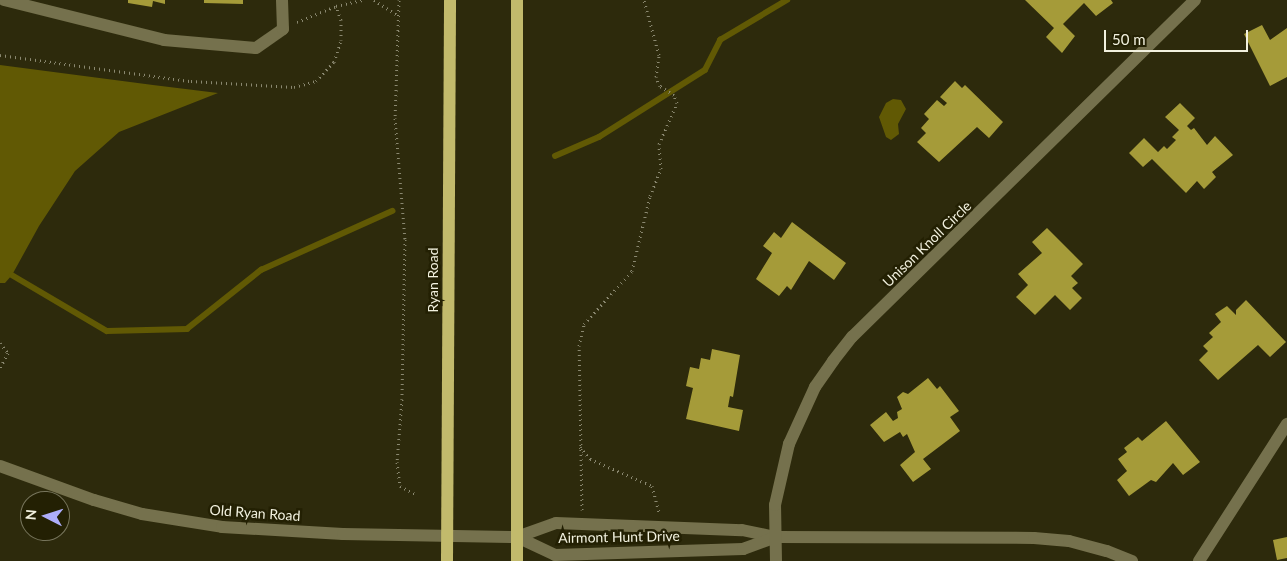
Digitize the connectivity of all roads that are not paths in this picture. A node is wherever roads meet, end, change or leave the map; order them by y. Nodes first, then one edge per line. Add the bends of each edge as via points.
1 (4, 0) edge
2 (282, 0) edge
3 (450, 0) edge
4 (517, 0) edge
5 (1195, 0) edge
6 (1287, 424) edge
7 (0, 466) edge
8 (447, 535) junction
9 (776, 536) junction
10 (517, 537) junction
11 (447, 561) edge
12 (517, 561) edge
13 (776, 561) edge
14 (1132, 561) edge
15 (1199, 561) edge

1 - 2 street via 164,40 256,48 283,29
3 - 8 main road, Ryan Road
4 - 10 main road
5 - 9 street, Unison Knoll Circle via 852,337 833,361 812,394 789,444 775,505
6 - 15 street
7 - 8 street, Old Ryan Road via 142,514 222,527 343,534
8 - 10 street, Old Ryan Road
8 - 11 main road, Ryan Road
9 - 10 street, Airmont Hunt Drive via 733,530 556,523
9 - 10 street, Airmont Hunt Drive via 743,549 555,555
9 - 13 street, Unison Knoll Circle
9 - 14 street, Airmont Hunt Drive via 1034,538 1107,550
10 - 12 main road

